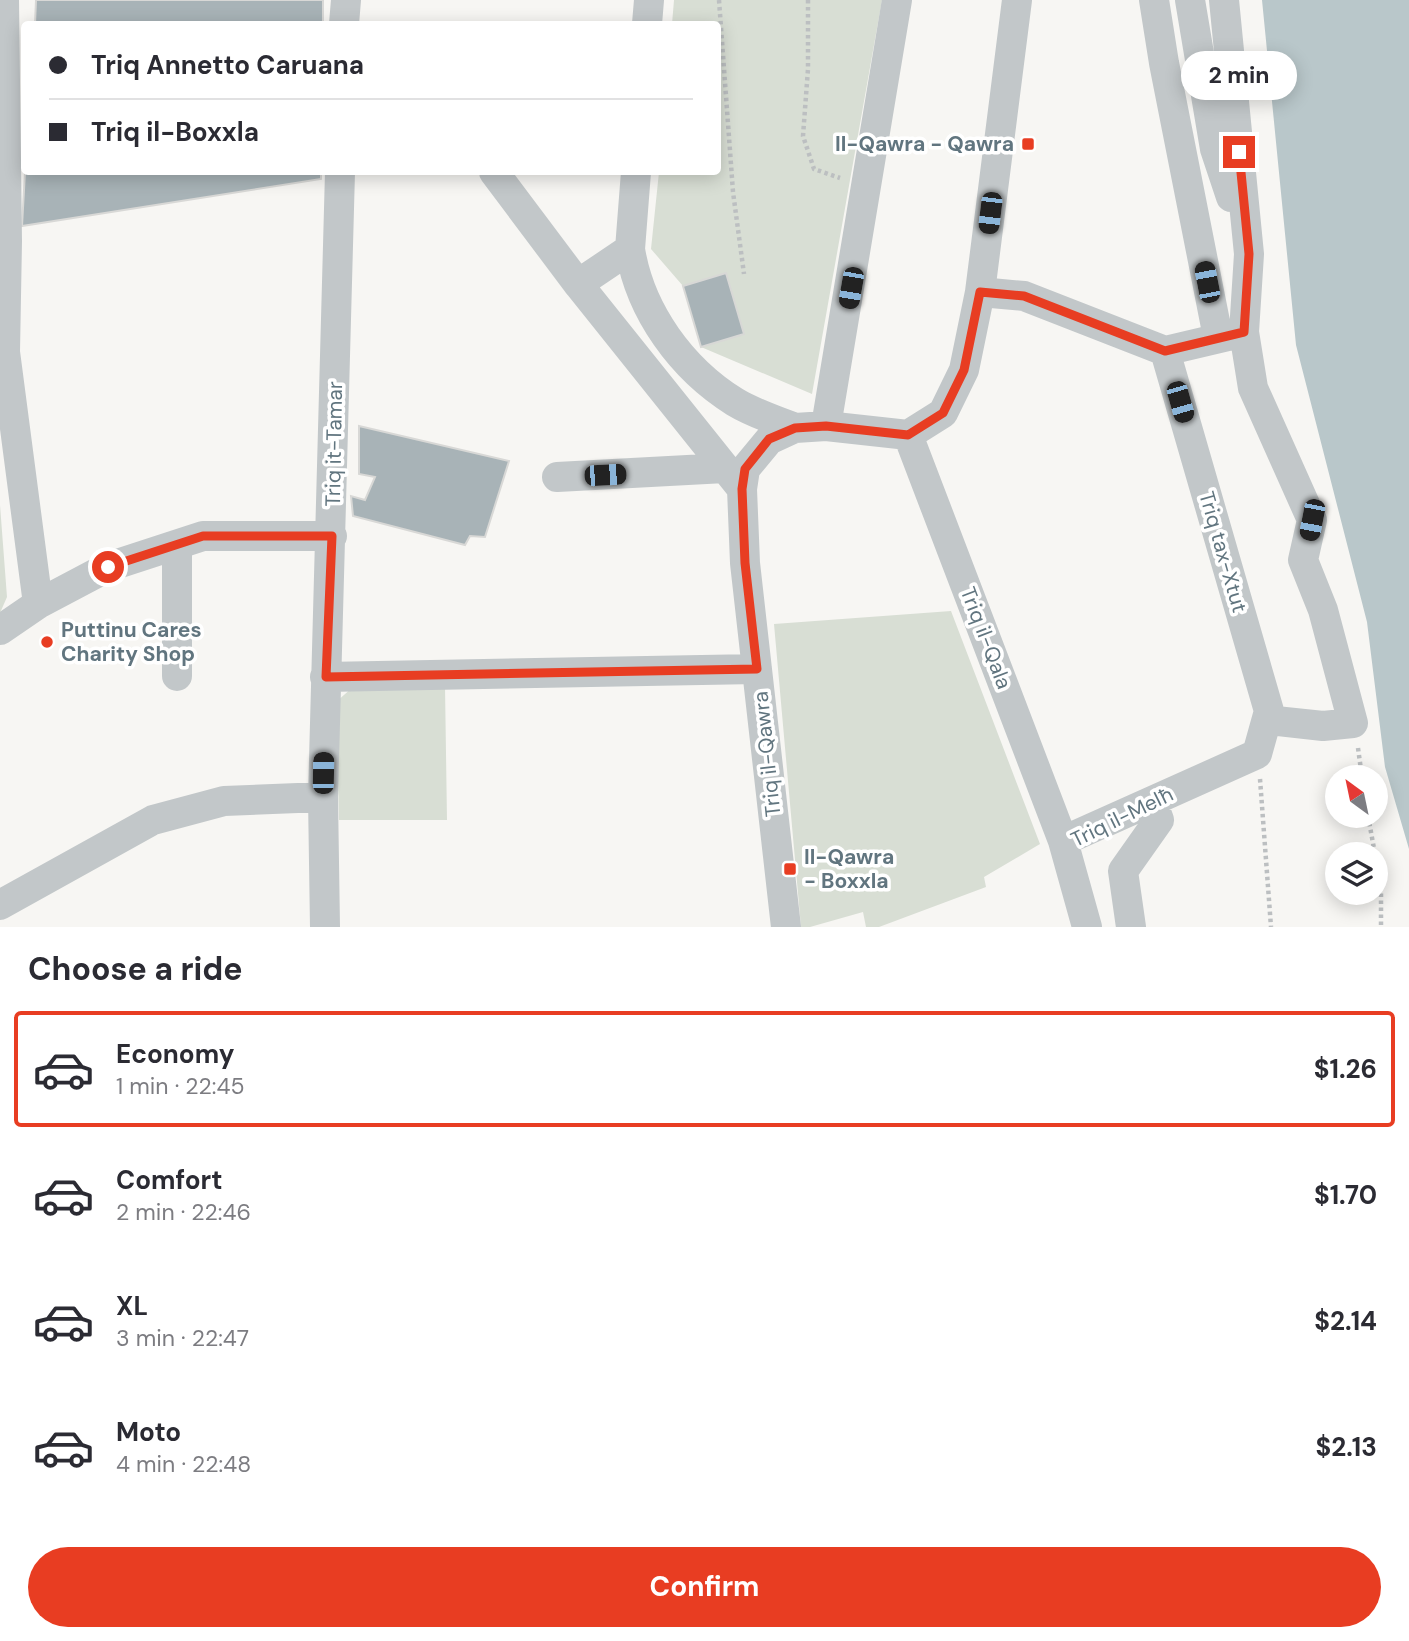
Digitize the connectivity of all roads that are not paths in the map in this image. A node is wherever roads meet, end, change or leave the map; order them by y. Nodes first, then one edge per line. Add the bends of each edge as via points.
1 (4, 0) edge
2 (345, 0) edge
3 (649, 0) edge
4 (897, 0) edge
5 (1017, 0) edge
6 (1154, 0) edge
7 (1190, 0) edge
8 (1224, 0) edge
9 (344, 21) edge
10 (647, 21) edge
11 (3, 170) edge
12 (340, 175) edge
13 (496, 175) edge
14 (636, 175) edge
15 (630, 249) junction
16 (1249, 254) junction
17 (578, 284) junction
18 (3, 290) edge
19 (980, 292) junction
20 (1231, 335) junction
21 (1165, 351) junction
22 (826, 426) junction
23 (795, 428) junction
24 (908, 435) junction
25 (557, 477) dead end
26 (734, 479) junction
27 (332, 536) junction
28 (177, 545) junction
29 (38, 604) junction
30 (0, 630) edge
31 (757, 669) junction
32 (177, 676) dead end
33 (326, 677) junction
34 (1268, 720) junction
35 (1258, 754) joint
36 (323, 797) junction
37 (1152, 801) junction
38 (1063, 841) junction
39 (0, 905) edge
40 (326, 927) edge
41 (786, 927) edge
42 (1087, 927) edge
43 (1131, 927) edge

1 - 11 street
2 - 9 street
3 - 10 street
4 - 22 street
5 - 19 street
6 - 20 street via 1164,63
7 - 16 street via 1215,149
8 - 16 street
11 - 18 street
12 - 27 street, Triq it-Tamar
13 - 17 street
14 - 15 street
15 - 17 street
15 - 23 street via 640,289 681,357 737,403
16 - 20 street
17 - 26 street
18 - 29 street via 5,352
19 - 21 street via 1024,296
19 - 24 street via 964,370 943,413
20 - 21 street
20 - 34 street via 1312,520 1303,560 1323,610 1353,723 1323,726
21 - 34 street, Triq tax-Xtut
22 - 23 street, Triq il-Qawra
22 - 24 street, Triq il-Qawra
23 - 26 street, Triq il-Qawra via 769,439
24 - 38 street, Triq il-Qala
25 - 26 street
26 - 31 street, Triq il-Qawra
27 - 28 street via 203,536
27 - 33 street, Triq it-Tamar
28 - 29 street via 108,567
28 - 32 street
29 - 30 street
31 - 33 street
31 - 41 street, Triq il-Qawra
33 - 36 street, Triq it-Tamar
34 - 35 street, Triq tax-Xtut
35 - 37 street, Triq il-Melħ
36 - 39 street via 224,801 153,820
36 - 40 street, Triq it-Tamar
37 - 38 street, Triq il-Melħ
37 - 43 street via 1159,820 1123,871
38 - 42 street, Triq il-Melħ

